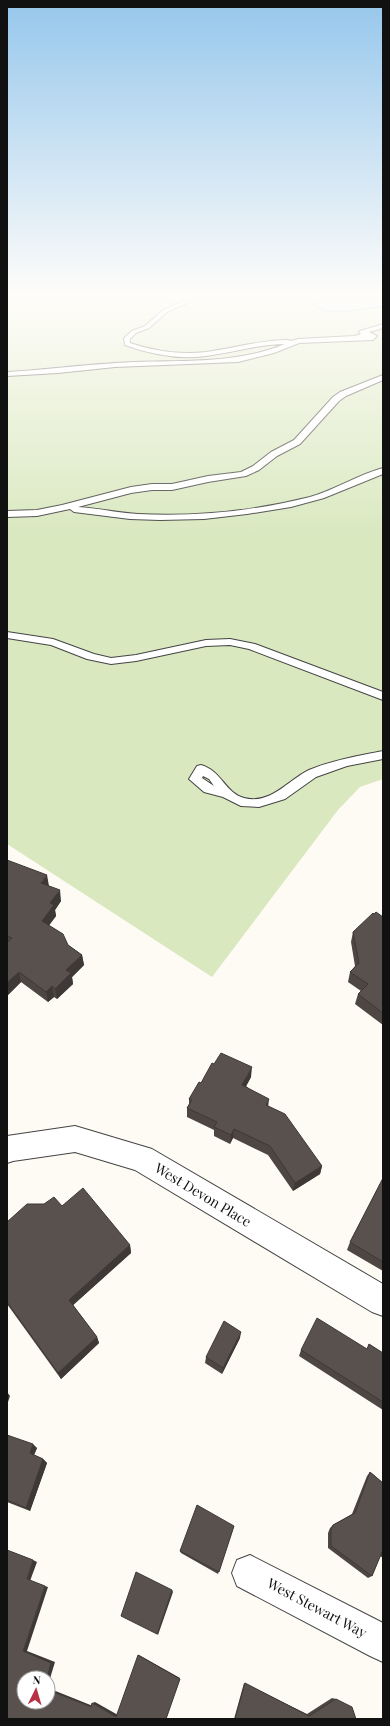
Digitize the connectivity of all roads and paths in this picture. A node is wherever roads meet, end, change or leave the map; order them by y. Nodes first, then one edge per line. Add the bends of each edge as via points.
1 (381, 378) edge
2 (383, 471) edge
3 (63, 508) junction
4 (7, 514) edge
5 (7, 635) edge
6 (383, 696) edge
7 (383, 755) edge
8 (226, 792) dead end
9 (7, 1150) edge
10 (383, 1301) edge
11 (250, 1573) dead end
12 (383, 1644) edge

1 - 3 lane via 363,384 336,399 297,442 243,474 172,487 131,490
2 - 3 lane via 315,498 246,513 137,517
3 - 4 lane
5 - 6 lane via 53,642 91,657 111,661 206,643 230,642 251,646
7 - 8 lane via 344,762 312,774 280,796 259,803 241,802
9 - 10 street, West Devon Place via 75,1139 142,1159
11 - 12 street, West Stewart Way

